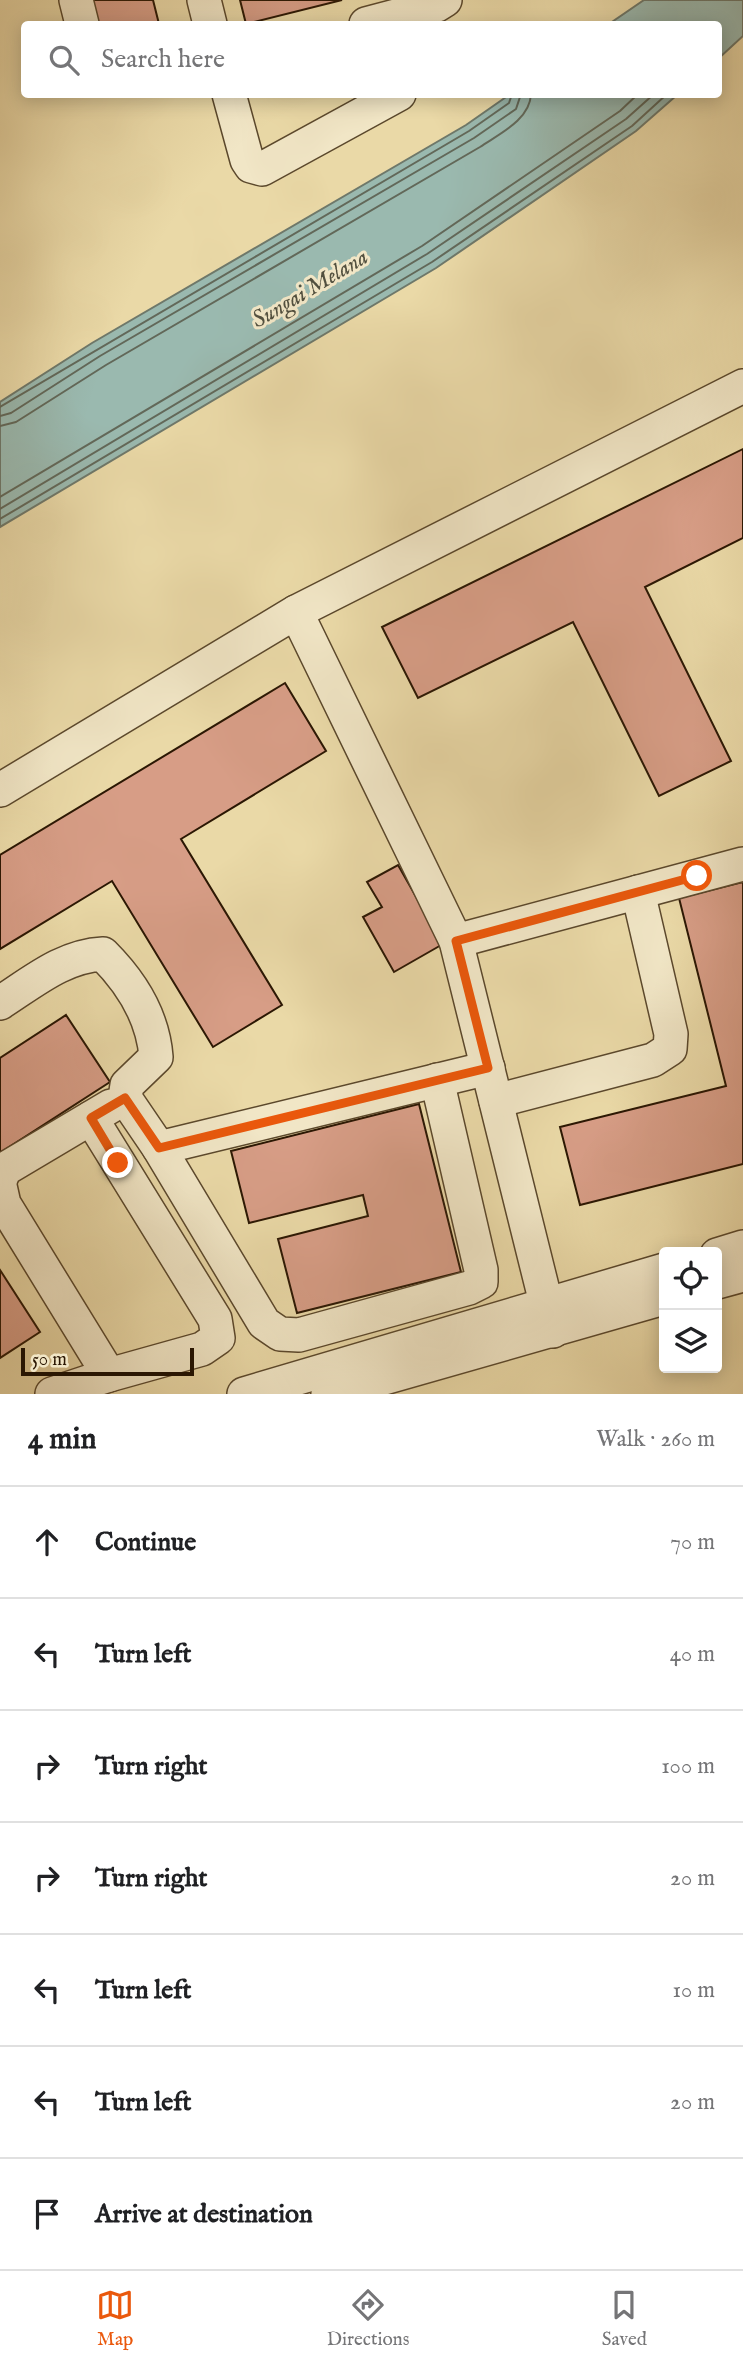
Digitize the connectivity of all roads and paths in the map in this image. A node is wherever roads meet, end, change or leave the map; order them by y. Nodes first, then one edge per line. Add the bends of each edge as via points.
1 (76, 0) edge
2 (204, 0) edge
3 (444, 0) edge
4 (81, 21) edge
5 (209, 21) edge
6 (377, 21) edge
7 (230, 98) edge
8 (393, 98) edge
9 (743, 386) edge
10 (296, 612) junction
11 (0, 790) edge
12 (743, 864) edge
13 (638, 892) junction
14 (456, 941) junction
15 (0, 1003) edge
16 (488, 1068) junction
17 (437, 1080) junction
18 (125, 1098) junction
19 (496, 1101) junction
20 (91, 1118) junction
21 (159, 1148) junction
22 (0, 1180) edge
23 (0, 1186) edge
24 (743, 1247) edge
25 (722, 1253) edge
26 (659, 1272) edge
27 (743, 1275) edge
28 (722, 1281) edge
29 (659, 1299) edge
30 (550, 1318) junction
31 (109, 1375) junction
32 (288, 1388) edge
33 (52, 1394) edge
34 (244, 1394) edge
35 (328, 1394) edge

1 - 4 street
2 - 5 street
3 - 6 street
7 - 8 street via 247,160 255,169 267,168
9 - 10 street
10 - 11 street
10 - 14 street
12 - 13 street
13 - 14 street
13 - 19 street via 671,1034 670,1049 653,1060
14 - 16 street
15 - 18 street via 58,965 87,954 103,954 136,994 155,1038 156,1057 127,1086
16 - 17 street
16 - 19 street
17 - 21 street
17 - 21 street via 481,1282 299,1335 280,1334 264,1323
18 - 20 street
18 - 21 street
19 - 30 street
20 - 22 street via 5,1170
20 - 31 street via 215,1319 218,1338 202,1349
23 - 31 street via 4,1204
24 - 25 street
26 - 30 street
27 - 28 street
29 - 30 street
30 - 32 street
30 - 35 street
31 - 33 street
32 - 34 street

